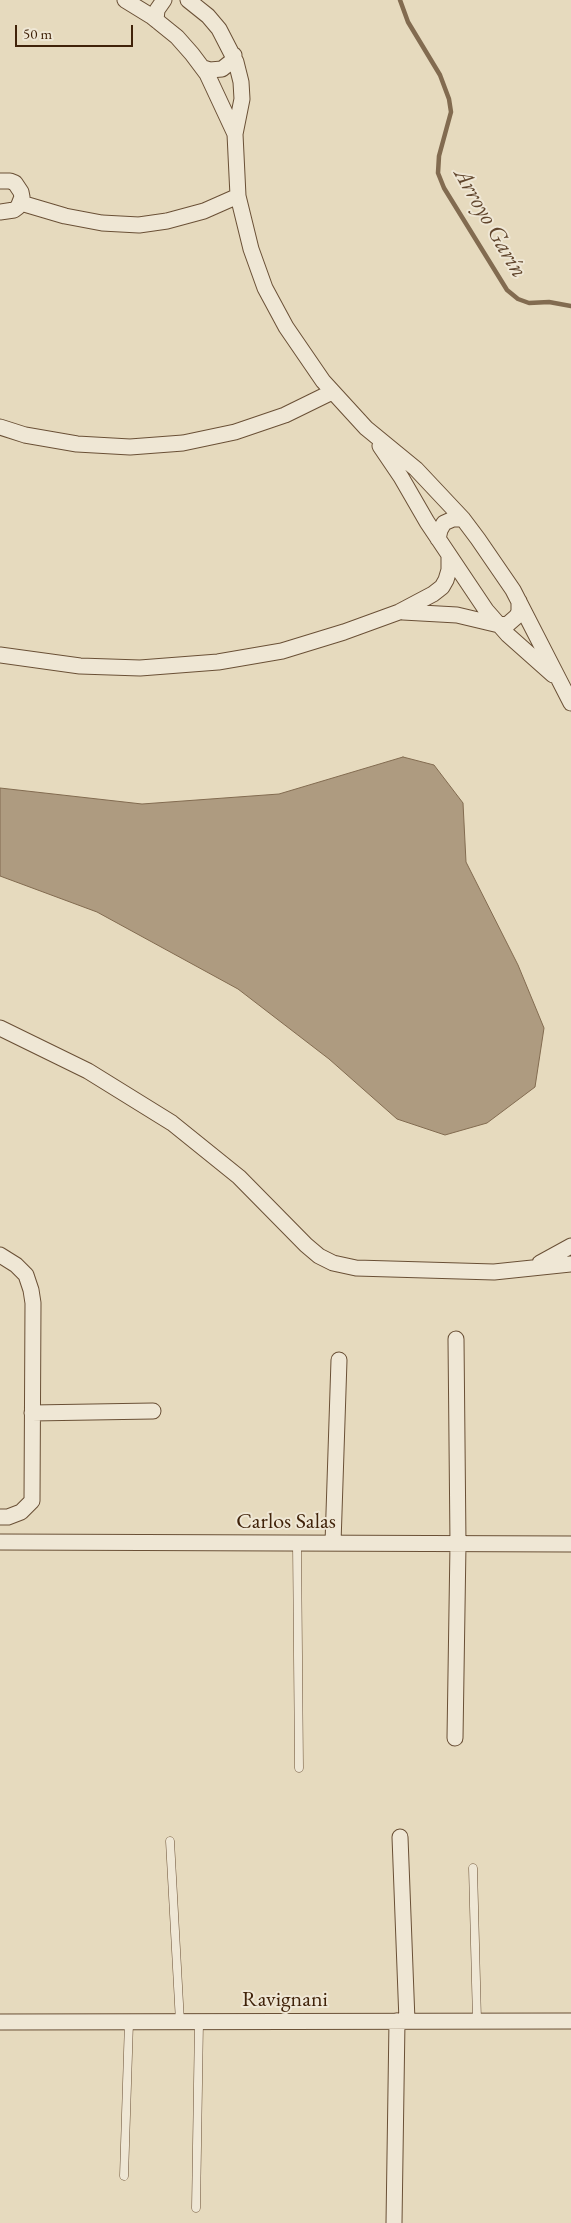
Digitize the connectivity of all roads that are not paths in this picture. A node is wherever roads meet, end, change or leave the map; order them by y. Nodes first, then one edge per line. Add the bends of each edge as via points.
1 (125, 0) edge
2 (164, 0) edge
3 (188, 0) edge
4 (156, 20) junction
5 (234, 55) junction
6 (204, 68) junction
7 (235, 134) junction
8 (0, 181) edge
9 (238, 196) junction
10 (21, 203) junction
11 (0, 212) edge
12 (332, 392) junction
13 (0, 427) edge
14 (366, 428) junction
15 (463, 519) junction
16 (438, 539) junction
17 (449, 555) junction
18 (519, 601) junction
19 (399, 612) junction
20 (499, 625) junction
21 (0, 654) edge
22 (564, 687) junction
23 (571, 702) edge
24 (0, 1028) edge
25 (571, 1246) edge
26 (0, 1255) edge
27 (571, 1264) edge
28 (534, 1266) junction
29 (456, 1339) dead end
30 (339, 1360) dead end
31 (153, 1411) dead end
32 (32, 1413) junction
33 (0, 1516) edge
34 (0, 1542) edge
35 (297, 1543) junction
36 (333, 1543) junction
37 (458, 1544) junction
38 (571, 1544) edge
39 (455, 1738) dead end
40 (299, 1768) dead end
41 (400, 1837) dead end
42 (170, 1841) dead end
43 (473, 1868) dead end
44 (477, 2020) junction
45 (571, 2020) edge
46 (402, 2021) junction
47 (0, 2022) edge
48 (129, 2022) junction
49 (180, 2022) junction
50 (199, 2022) junction
51 (124, 2176) dead end
52 (196, 2208) dead end
53 (394, 2223) edge

1 - 4 street
2 - 4 street via 157,10
3 - 5 street via 219,29
4 - 6 street via 177,37
5 - 6 street via 222,69
5 - 7 street via 242,82
6 - 7 street
7 - 9 street
8 - 10 street via 10,181 19,187
9 - 10 street via 204,211 139,225 102,223
9 - 12 street via 265,288 303,354
10 - 11 street via 14,210
12 - 13 street via 285,415 235,432 183,443 130,447 77,444
12 - 14 street
14 - 15 street via 416,470
14 - 16 street via 401,477
15 - 16 street via 454,518 444,524
15 - 18 street via 496,562
16 - 17 street
17 - 19 street via 449,570 442,587
17 - 20 street
18 - 20 street via 516,617 508,624
18 - 22 street
19 - 20 street via 457,615
19 - 21 street via 282,651 218,662 140,668 80,666
20 - 22 street
22 - 23 street
24 - 28 street via 88,1071 172,1123 239,1177 306,1245 332,1263 356,1268 494,1272
25 - 28 street
26 - 32 street via 16,1264 26,1275 31,1290
27 - 28 street
29 - 37 street
30 - 36 street
31 - 32 street
32 - 33 street via 32,1501 21,1512
34 - 35 street, Carlos Salas
35 - 36 street, Carlos Salas
35 - 40 lane
36 - 37 street, Carlos Salas
37 - 38 street, Carlos Salas
37 - 39 street
41 - 46 street
42 - 49 lane
43 - 44 lane
44 - 45 street, Ravignani
44 - 46 street, Ravignani
46 - 50 street, Ravignani
46 - 53 street
47 - 48 street, Ravignani
48 - 49 street, Ravignani
48 - 51 lane
49 - 50 street, Ravignani
50 - 52 lane

